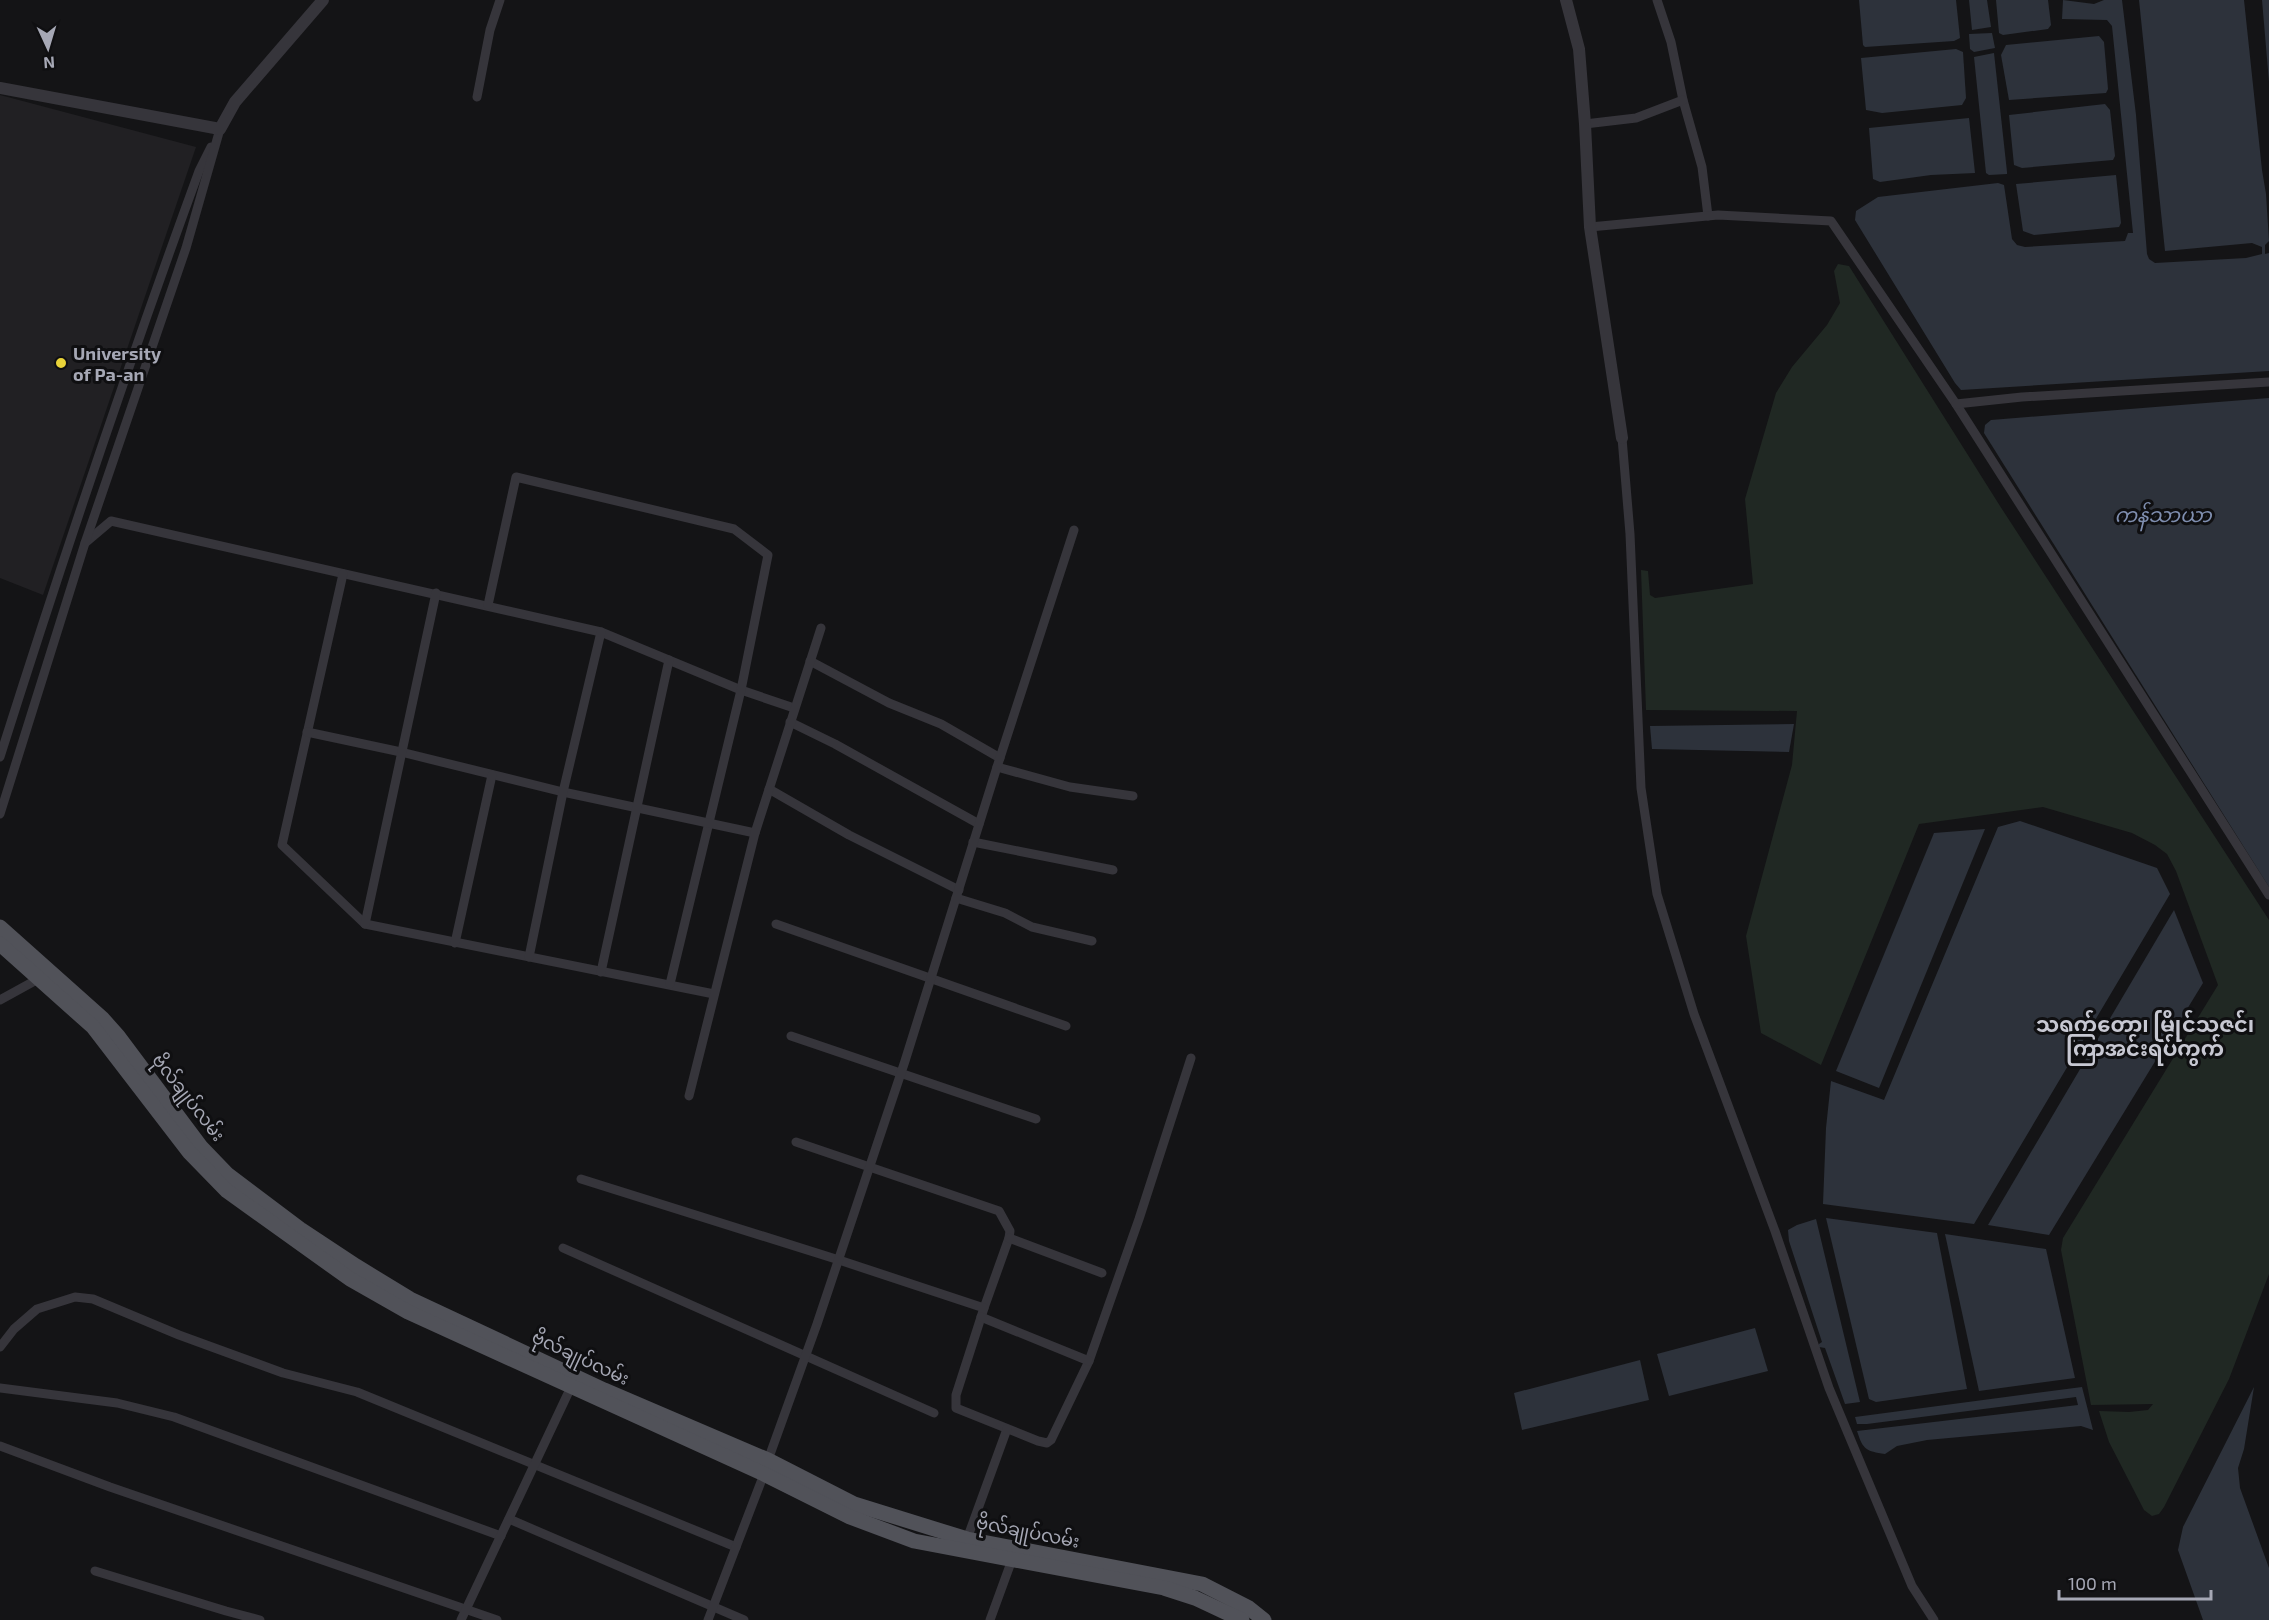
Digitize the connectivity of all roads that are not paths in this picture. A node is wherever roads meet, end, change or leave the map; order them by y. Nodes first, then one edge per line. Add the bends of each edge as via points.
1 (323, 0) edge
2 (500, 0) edge
3 (1566, 0) edge
4 (1657, 0) edge
5 (0, 88) edge
6 (477, 97) dead end
7 (1683, 100) junction
8 (1586, 124) junction
9 (220, 129) junction
10 (1708, 216) junction
11 (1590, 227) junction
12 (173, 244) junction
13 (186, 248) junction
14 (2269, 382) edge
15 (1956, 404) junction
16 (1622, 438) joint
17 (1074, 530) dead end
18 (85, 543) junction
19 (343, 574) junction
20 (436, 593) junction
21 (488, 606) junction
22 (821, 628) dead end
23 (601, 632) junction
24 (39, 634) junction
25 (53, 639) junction
26 (669, 660) junction
27 (810, 661) junction
28 (741, 690) junction
29 (794, 708) junction
30 (14, 712) junction
31 (29, 718) junction
32 (790, 722) junction
33 (307, 732) junction
34 (402, 752) junction
35 (0, 757) edge
36 (998, 762) junction
37 (492, 776) junction
38 (769, 789) junction
39 (563, 792) junction
40 (1133, 796) dead end
41 (638, 807) junction
42 (0, 814) edge
43 (709, 822) junction
44 (979, 824) junction
45 (755, 833) junction
46 (973, 842) junction
47 (1113, 870) dead end
48 (957, 894) junction
49 (2269, 896) edge
50 (365, 924) junction
51 (776, 924) dead end
52 (0, 927) edge
53 (1092, 941) dead end
54 (455, 943) junction
55 (0, 944) edge
56 (529, 957) junction
57 (602, 972) junction
58 (40, 978) junction
59 (931, 980) junction
60 (670, 984) junction
61 (714, 994) junction
62 (0, 1000) edge
63 (1066, 1026) dead end
64 (791, 1036) dead end
65 (1191, 1058) dead end
66 (901, 1075) junction
67 (689, 1096) dead end
68 (1036, 1119) dead end
69 (796, 1142) dead end
70 (870, 1166) junction
71 (581, 1179) dead end
72 (1009, 1238) junction
73 (563, 1248) dead end
74 (839, 1260) junction
75 (1102, 1273) dead end
76 (983, 1313) junction
77 (0, 1347) edge
78 (805, 1356) junction
79 (1089, 1361) junction
80 (571, 1386) junction
81 (0, 1388) edge
82 (934, 1413) dead end
83 (1007, 1429) junction
84 (0, 1446) edge
85 (534, 1466) junction
86 (766, 1467) junction
87 (509, 1519) junction
88 (501, 1536) junction
89 (967, 1539) junction
90 (736, 1547) junction
91 (1014, 1555) junction
92 (94, 1571) dead end
93 (714, 1607) junction
94 (466, 1610) junction
95 (260, 1620) edge
96 (461, 1620) edge
97 (497, 1620) edge
98 (708, 1620) edge
99 (744, 1620) edge
100 (990, 1620) edge
101 (1242, 1620) edge
102 (1264, 1620) edge
103 (1934, 1620) edge

1 - 9 street via 236,102
2 - 6 street
3 - 8 street via 1579,49
4 - 7 street
5 - 9 street
7 - 8 street via 1636,118
7 - 10 street via 1702,167
8 - 11 street
9 - 12 street via 199,171
9 - 13 street
10 - 11 street
10 - 15 street via 1831,221
11 - 16 street
12 - 13 street
12 - 24 street
13 - 18 street
14 - 15 street
15 - 49 street
16 - 103 street via 1641,788 1657,894 1694,1014 1775,1231 1828,1388 1912,1586
17 - 36 street
18 - 19 street via 111,521
18 - 25 street
19 - 20 street
19 - 33 street
20 - 21 street
20 - 34 street
21 - 23 street
21 - 28 street via 516,477 734,529 768,555
22 - 27 street
23 - 26 street
23 - 39 street
24 - 25 street
24 - 30 street
25 - 31 street
26 - 28 street
26 - 41 street
27 - 29 street
27 - 36 street via 889,703 941,724
28 - 29 street
28 - 43 street
29 - 32 street
30 - 31 street
30 - 35 street
31 - 42 street
32 - 38 street
32 - 44 street
33 - 34 street
33 - 50 street via 282,845
34 - 37 street
34 - 50 street
36 - 40 street via 1070,787
36 - 44 street
37 - 39 street
37 - 54 street
38 - 45 street
38 - 48 street
39 - 41 street
39 - 56 street
41 - 43 street
41 - 57 street
43 - 45 street
43 - 60 street
44 - 46 street
45 - 61 street
46 - 47 street
46 - 48 street
48 - 53 street via 1032,927
48 - 59 street
50 - 54 street
51 - 59 street
52 - 86 main road, ဗိုလ်ချုပ်လမ်း via 102,1018 201,1147 227,1174 300,1229 410,1299
54 - 56 street
55 - 58 main road, ဗိုလ်ချုပ်လမ်း
56 - 57 street
57 - 60 street
58 - 62 street
58 - 80 main road, ဗိုလ်ချုပ်လမ်း via 93,1027 189,1152 227,1191 350,1279 408,1312
59 - 63 street
59 - 66 street
60 - 61 street
61 - 67 street
64 - 66 street
65 - 79 street
66 - 68 street
66 - 70 street
69 - 70 street
70 - 72 street via 999,1211 1010,1231
70 - 74 street
71 - 74 street
72 - 75 street
72 - 76 street
73 - 78 street
74 - 76 street
74 - 78 street
76 - 79 street
76 - 83 street via 956,1395 956,1408
77 - 85 street via 14,1329 38,1310 84,1296 283,1373 357,1392
78 - 82 street
78 - 86 street
79 - 83 street via 1051,1440 1038,1442
80 - 85 street
80 - 86 main road, ဗိုလ်ချုပ်လမ်း
81 - 88 street via 117,1403 174,1417
83 - 89 street
84 - 94 street
85 - 87 street
85 - 90 street
86 - 89 main road, ဗိုလ်ချုပ်လမ်း via 854,1504
86 - 90 street
86 - 91 main road, ဗိုလ်ချုပ်လမ်း via 850,1517 914,1542
87 - 88 street
87 - 93 street
88 - 94 street
89 - 91 main road, ဗိုလ်ချုပ်လမ်း
90 - 93 street
91 - 100 street
91 - 101 main road, ဗိုလ်ချုပ်လမ်း via 1164,1588
91 - 102 main road, ဗိုလ်ချုပ်လမ်း via 1202,1584
92 - 95 street
93 - 98 street
93 - 99 street
94 - 96 street
94 - 97 street

